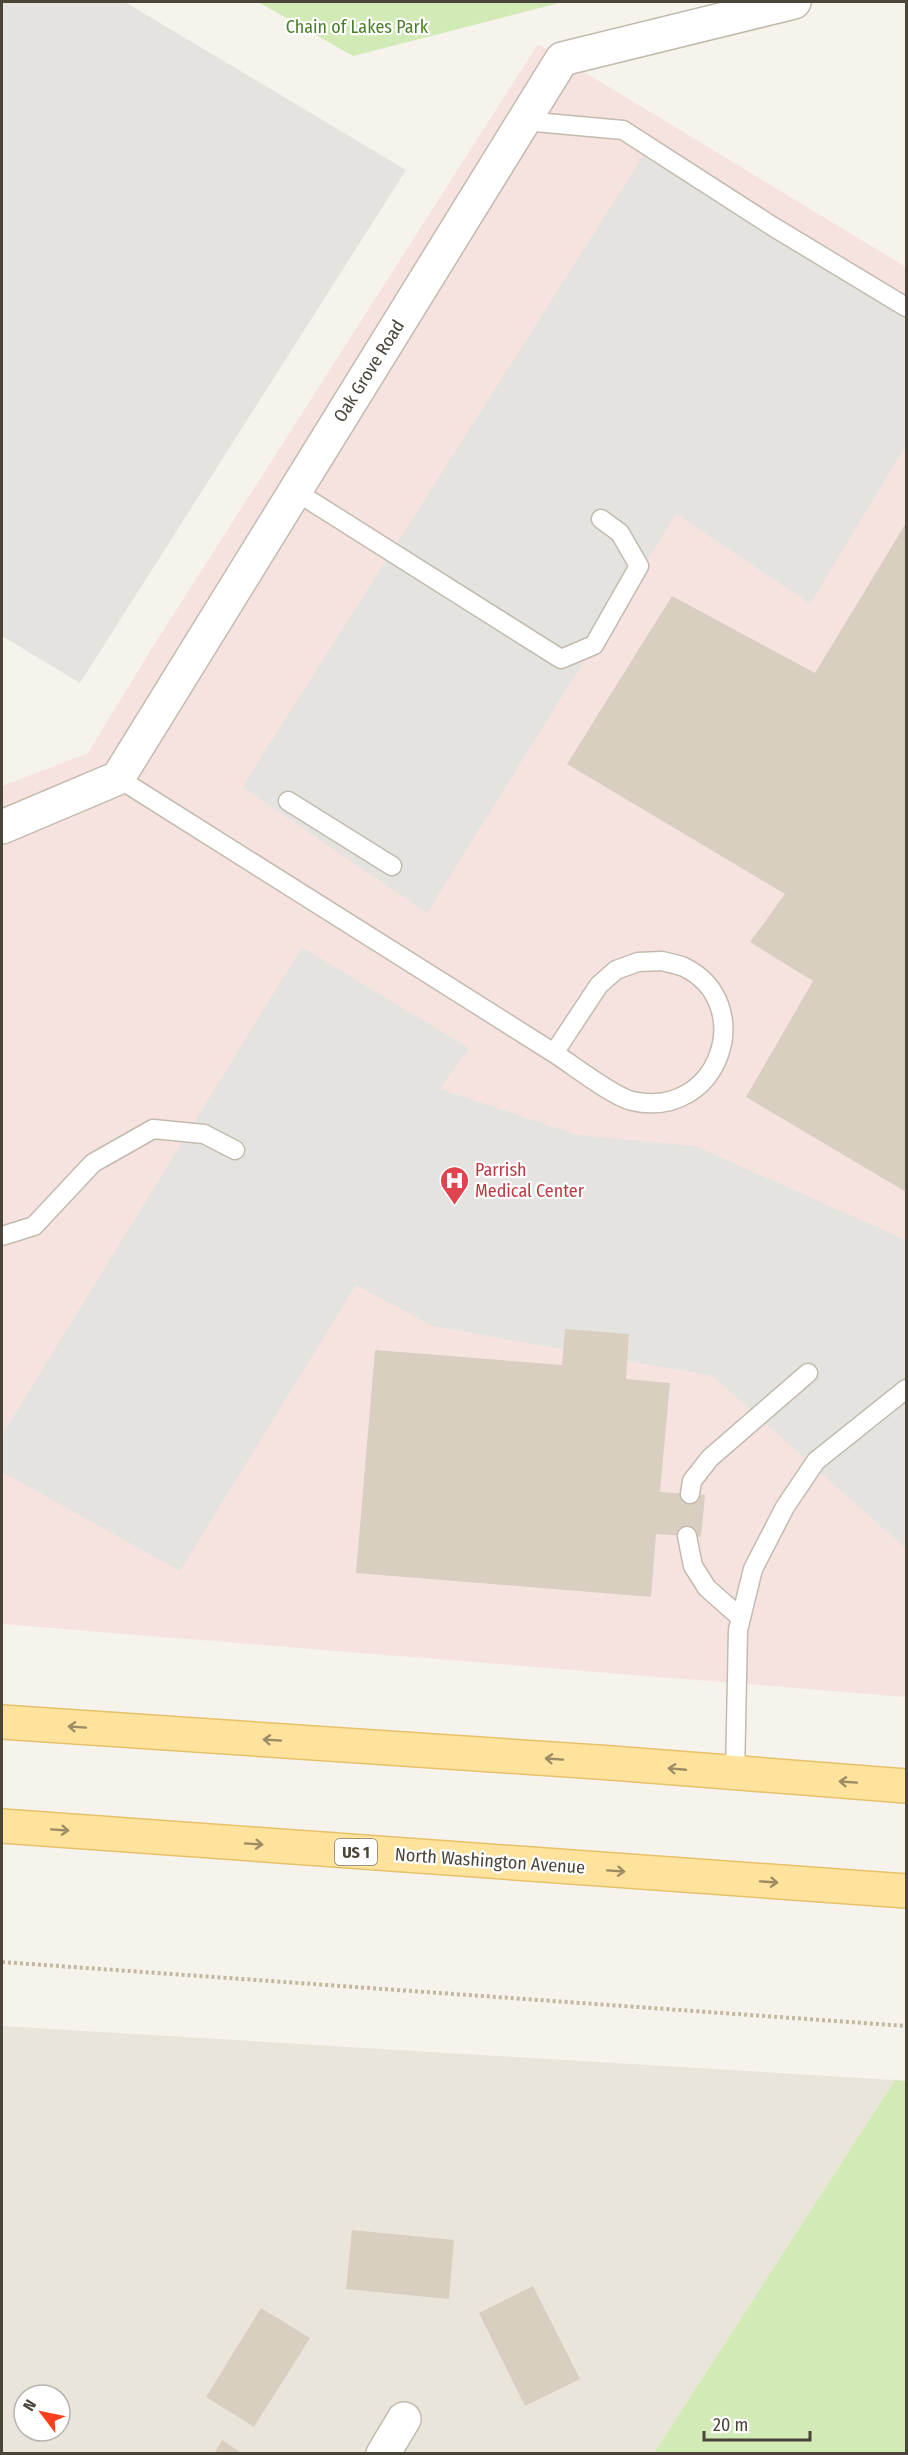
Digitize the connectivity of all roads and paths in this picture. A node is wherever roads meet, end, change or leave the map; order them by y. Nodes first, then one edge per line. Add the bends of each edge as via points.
1 (794, 2) edge
2 (524, 121) junction
3 (906, 307) edge
4 (295, 491) junction
5 (601, 519) dead end
6 (118, 778) junction
7 (288, 801) dead end
8 (2, 827) edge
9 (392, 866) dead end
10 (554, 1053) junction
11 (235, 1150) dead end
12 (2, 1236) edge
13 (808, 1372) dead end
14 (906, 1389) edge
15 (690, 1494) dead end
16 (687, 1536) dead end
17 (741, 1618) junction
18 (2, 1722) edge
19 (735, 1774) junction
20 (906, 1786) edge
21 (2, 1826) edge
22 (906, 1891) edge
23 (2, 1962) edge
24 (906, 2026) edge
25 (404, 2419) dead end
26 (383, 2454) edge

1 - 2 street, Oak Grove Road via 562,59
2 - 3 lane via 623,130
2 - 4 street, Oak Grove Road
4 - 5 lane via 561,659 594,645 639,566 620,533
4 - 6 street, Oak Grove Road
6 - 8 street
6 - 10 lane
7 - 9 lane
10 - 10 lane via 630,1100 654,1103 677,1099 698,1087 714,1069 724,1023 716,1000 703,981 684,968 662,961 638,962 616,970 599,985
11 - 12 lane via 204,1134 153,1129 93,1163 34,1226
13 - 15 lane via 710,1458 693,1481
14 - 17 lane via 816,1461 785,1507 753,1569
16 - 17 lane via 693,1566 708,1588
17 - 19 lane
19 -> 18 main road
20 -> 19 main road
21 -> 22 main road, North Washington Avenue / US 1
23 - 24 path
25 - 26 street

